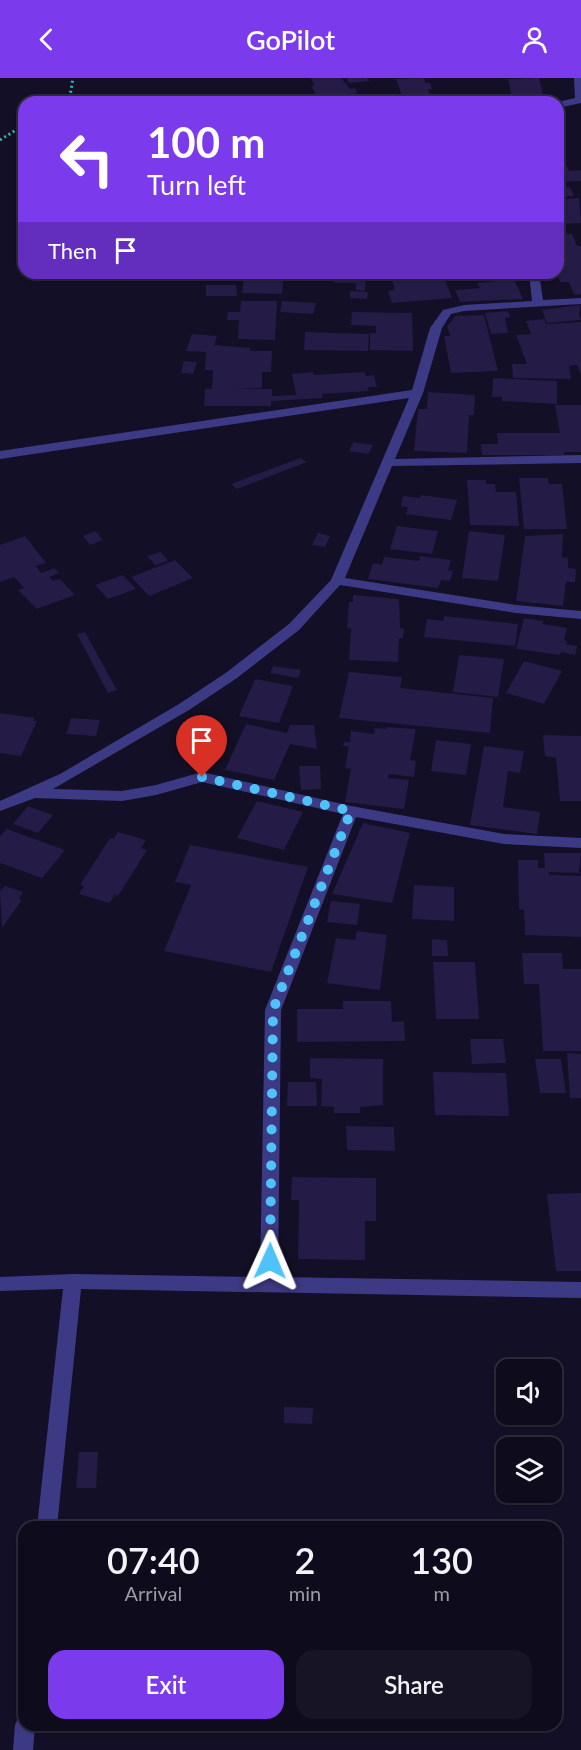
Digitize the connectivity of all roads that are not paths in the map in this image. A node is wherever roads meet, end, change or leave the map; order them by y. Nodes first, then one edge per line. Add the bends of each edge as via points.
1 (579, 78) edge
2 (564, 104) edge
3 (535, 279) edge
4 (581, 301) edge
5 (538, 304) junction
6 (417, 393) junction
7 (0, 455) edge
8 (581, 459) edge
9 (387, 463) junction
10 (336, 581) junction
11 (581, 615) edge
12 (33, 793) junction
13 (0, 806) edge
14 (351, 811) junction
15 (581, 843) edge
16 (73, 1281) junction
17 (0, 1284) edge
18 (269, 1284) junction
19 (581, 1290) edge
20 (47, 1521) edge
21 (25, 1731) edge
22 (23, 1750) edge

1 - 2 street via 580,99
3 - 5 street
4 - 5 street
5 - 6 street via 447,312 430,343
6 - 7 street
6 - 9 street
8 - 9 street
9 - 10 street
10 - 11 street
10 - 12 street via 294,627 232,675 184,707
12 - 13 street
12 - 14 street via 122,796 202,777
14 - 15 street via 504,839
14 - 18 street via 273,1010
16 - 17 street
16 - 18 street
16 - 20 street
18 - 19 street
21 - 22 street

